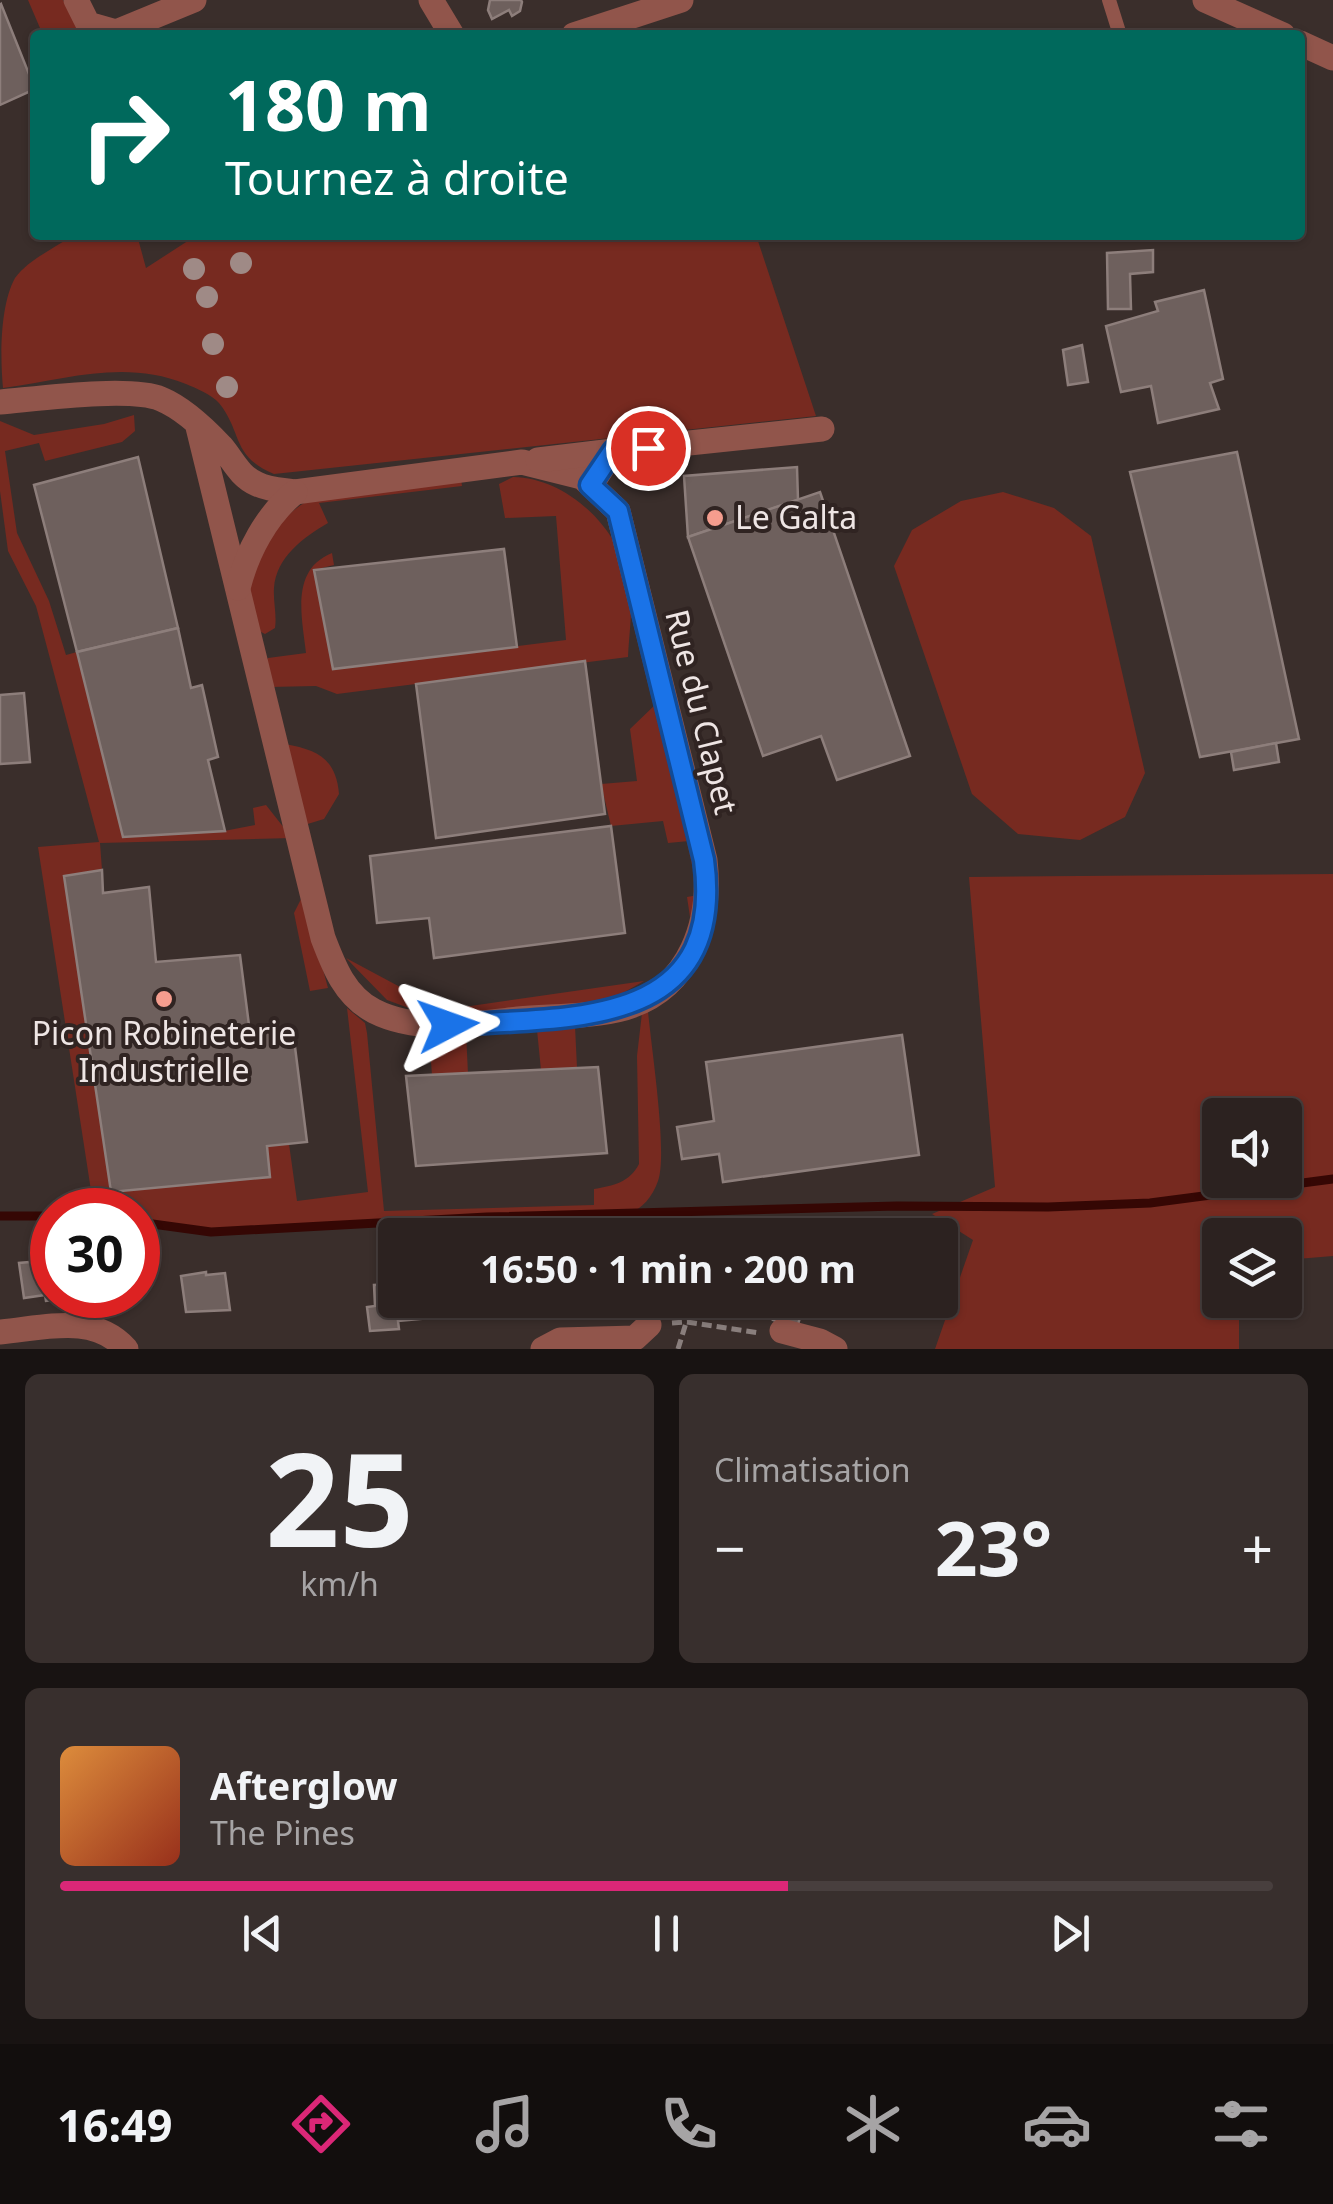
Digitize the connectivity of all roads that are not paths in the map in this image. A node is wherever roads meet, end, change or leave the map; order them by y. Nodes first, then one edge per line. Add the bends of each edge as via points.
1 (76, 0) edge
2 (194, 0) edge
3 (431, 0) edge
4 (681, 0) edge
5 (1109, 0) edge
6 (1205, 0) edge
7 (109, 30) edge
8 (121, 30) edge
9 (449, 30) edge
10 (589, 30) edge
11 (1118, 30) edge
12 (1271, 30) edge
13 (1305, 45) edge
14 (1333, 58) edge
15 (0, 402) edge
16 (197, 423) junction
17 (822, 429) dead end
18 (613, 451) junction
19 (522, 462) junction
20 (590, 485) junction
21 (295, 492) junction
22 (238, 588) junction
23 (649, 1325) road end
24 (782, 1331) road end
25 (0, 1332) edge
26 (126, 1349) edge
27 (542, 1349) edge
28 (835, 1349) edge

1 - 7 street via 88,24
2 - 8 street
3 - 9 street
4 - 10 street
5 - 11 lane
6 - 12 street
13 - 14 street
15 - 16 street, Rue du Clapet via 138,394 165,401
16 - 21 street, Rue du Clapet via 256,484
16 - 22 street, Rue du Clapet
17 - 18 street
18 - 19 street
18 - 20 street
19 - 20 street, Rue du Clapet via 582,476
19 - 21 street, Rue du Clapet
20 - 22 street, Rue du Clapet via 618,511 709,893 697,943 682,970 660,991 625,1008 448,1025 404,1022 354,996 336,973 323,938
21 - 22 street via 255,543
23 - 27 street via 635,1338 560,1340
24 - 28 street
25 - 26 street via 83,1325 112,1332

